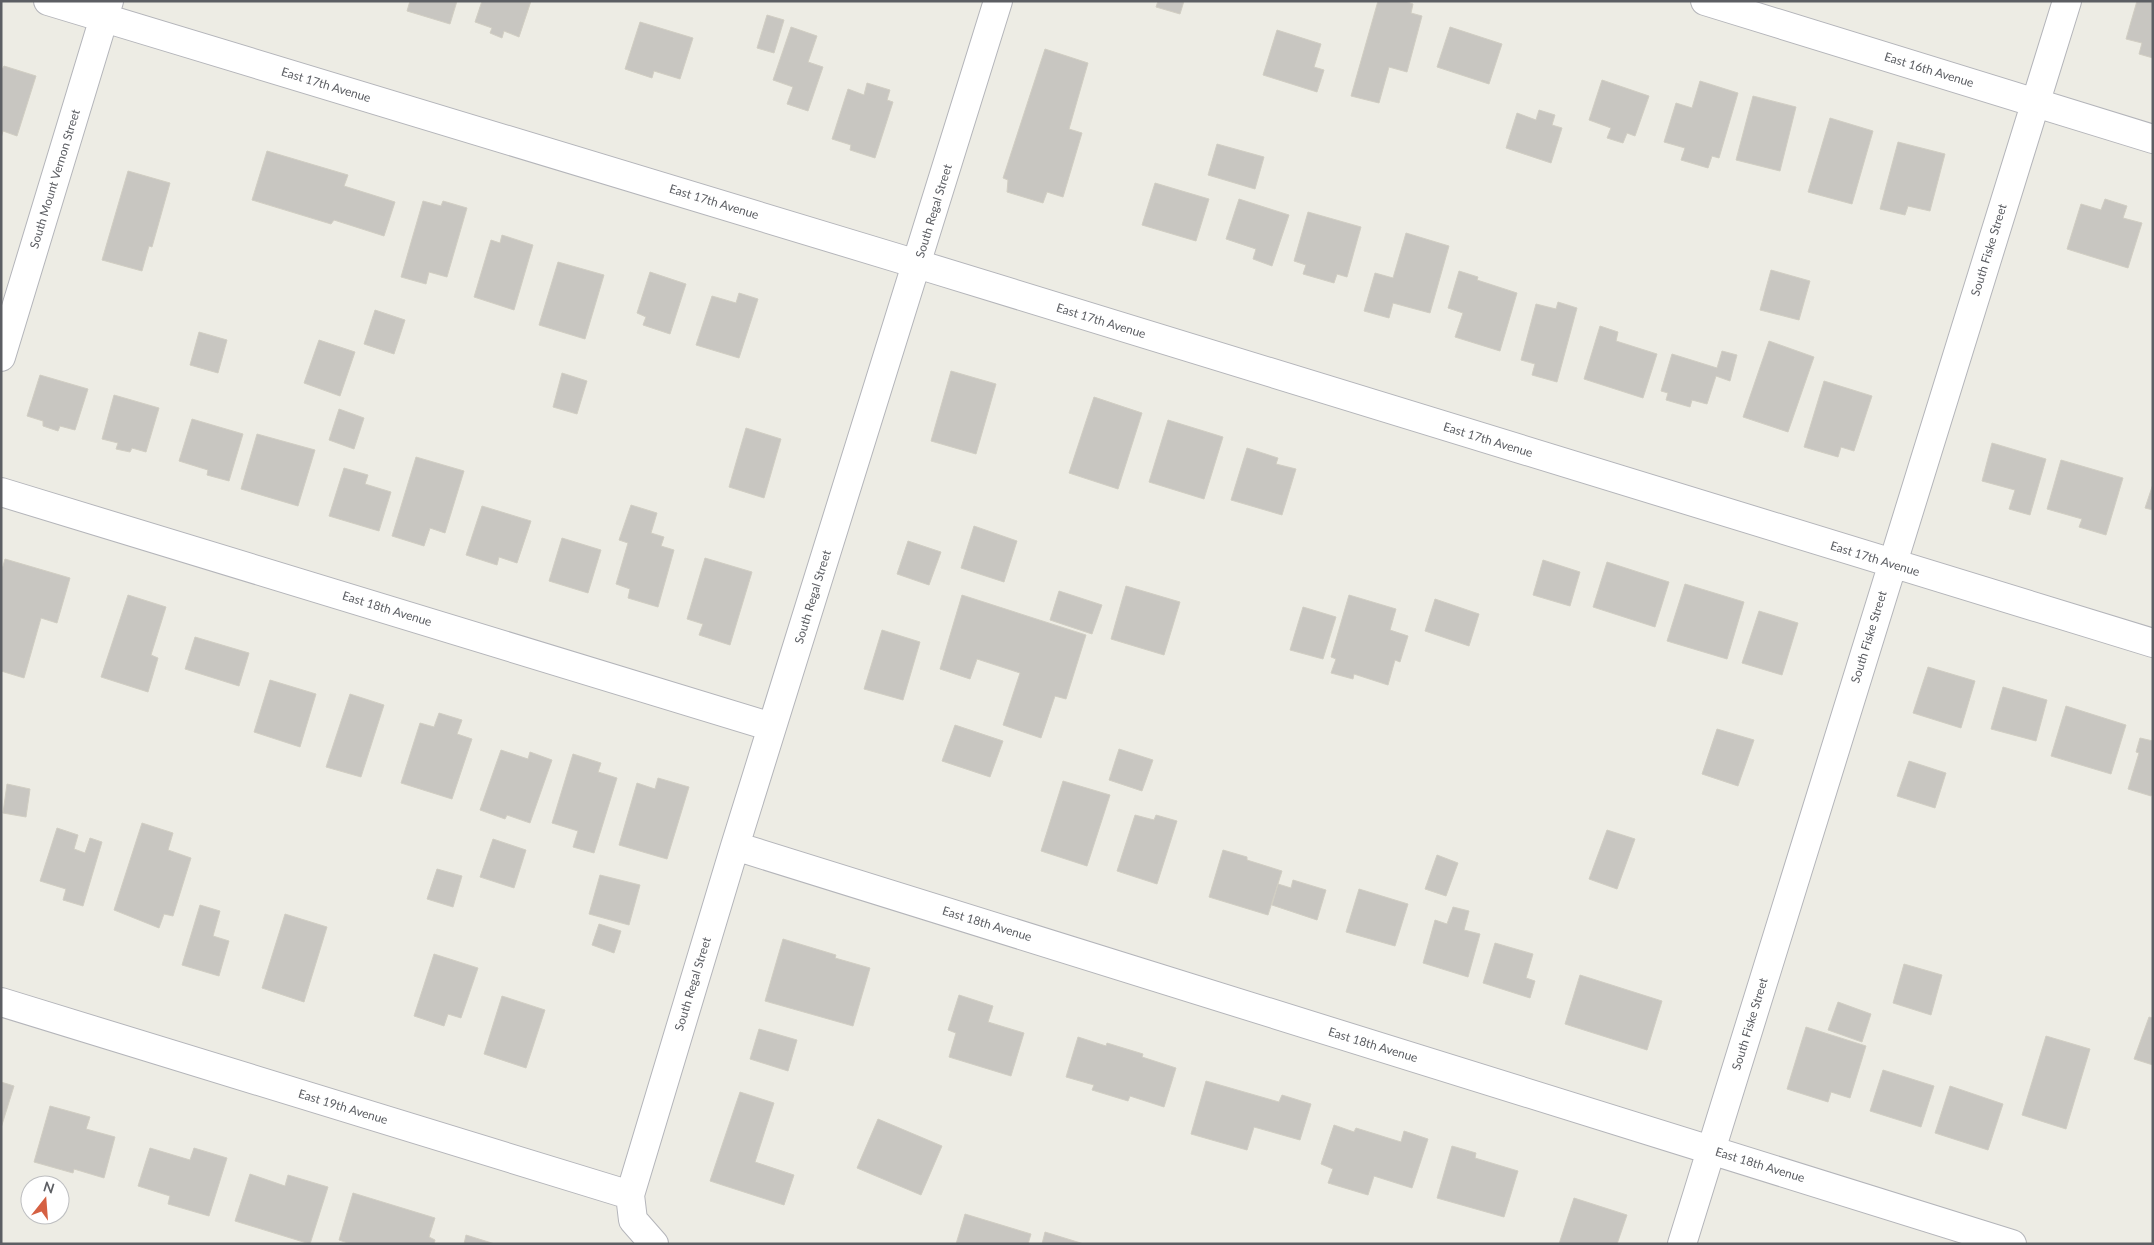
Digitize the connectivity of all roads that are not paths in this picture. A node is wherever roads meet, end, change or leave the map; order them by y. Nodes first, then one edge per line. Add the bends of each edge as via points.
1 (48, 1) edge
2 (998, 1) edge
3 (1705, 1) edge
4 (2067, 1) edge
5 (107, 10) edge
6 (2034, 102) junction
7 (2153, 139) edge
8 (917, 264) junction
9 (1, 357) edge
10 (1, 492) edge
11 (1891, 564) junction
12 (2153, 643) edge
13 (772, 727) junction
14 (735, 846) junction
15 (1, 1002) edge
16 (1712, 1150) junction
17 (630, 1195) junction
18 (654, 1244) edge
19 (1682, 1244) edge
20 (2012, 1244) edge

1 - 5 street, East 17th Avenue
2 - 8 street, South Regal Street
3 - 6 street, East 16th Avenue
4 - 6 street, South Fiske Street
5 - 8 street, East 17th Avenue
5 - 9 street, South Mount Vernon Street
6 - 7 street, East 16th Avenue
6 - 11 street, South Fiske Street
8 - 11 street, East 17th Avenue
8 - 13 street, South Regal Street
10 - 13 street, East 18th Avenue
11 - 12 street, East 17th Avenue
11 - 16 street, South Fiske Street
13 - 14 street, South Regal Street
14 - 16 street, East 18th Avenue
14 - 17 street, South Regal Street
15 - 17 street, East 19th Avenue
16 - 19 street, South Fiske Street
16 - 20 street, East 18th Avenue
17 - 18 street via 633,1220

